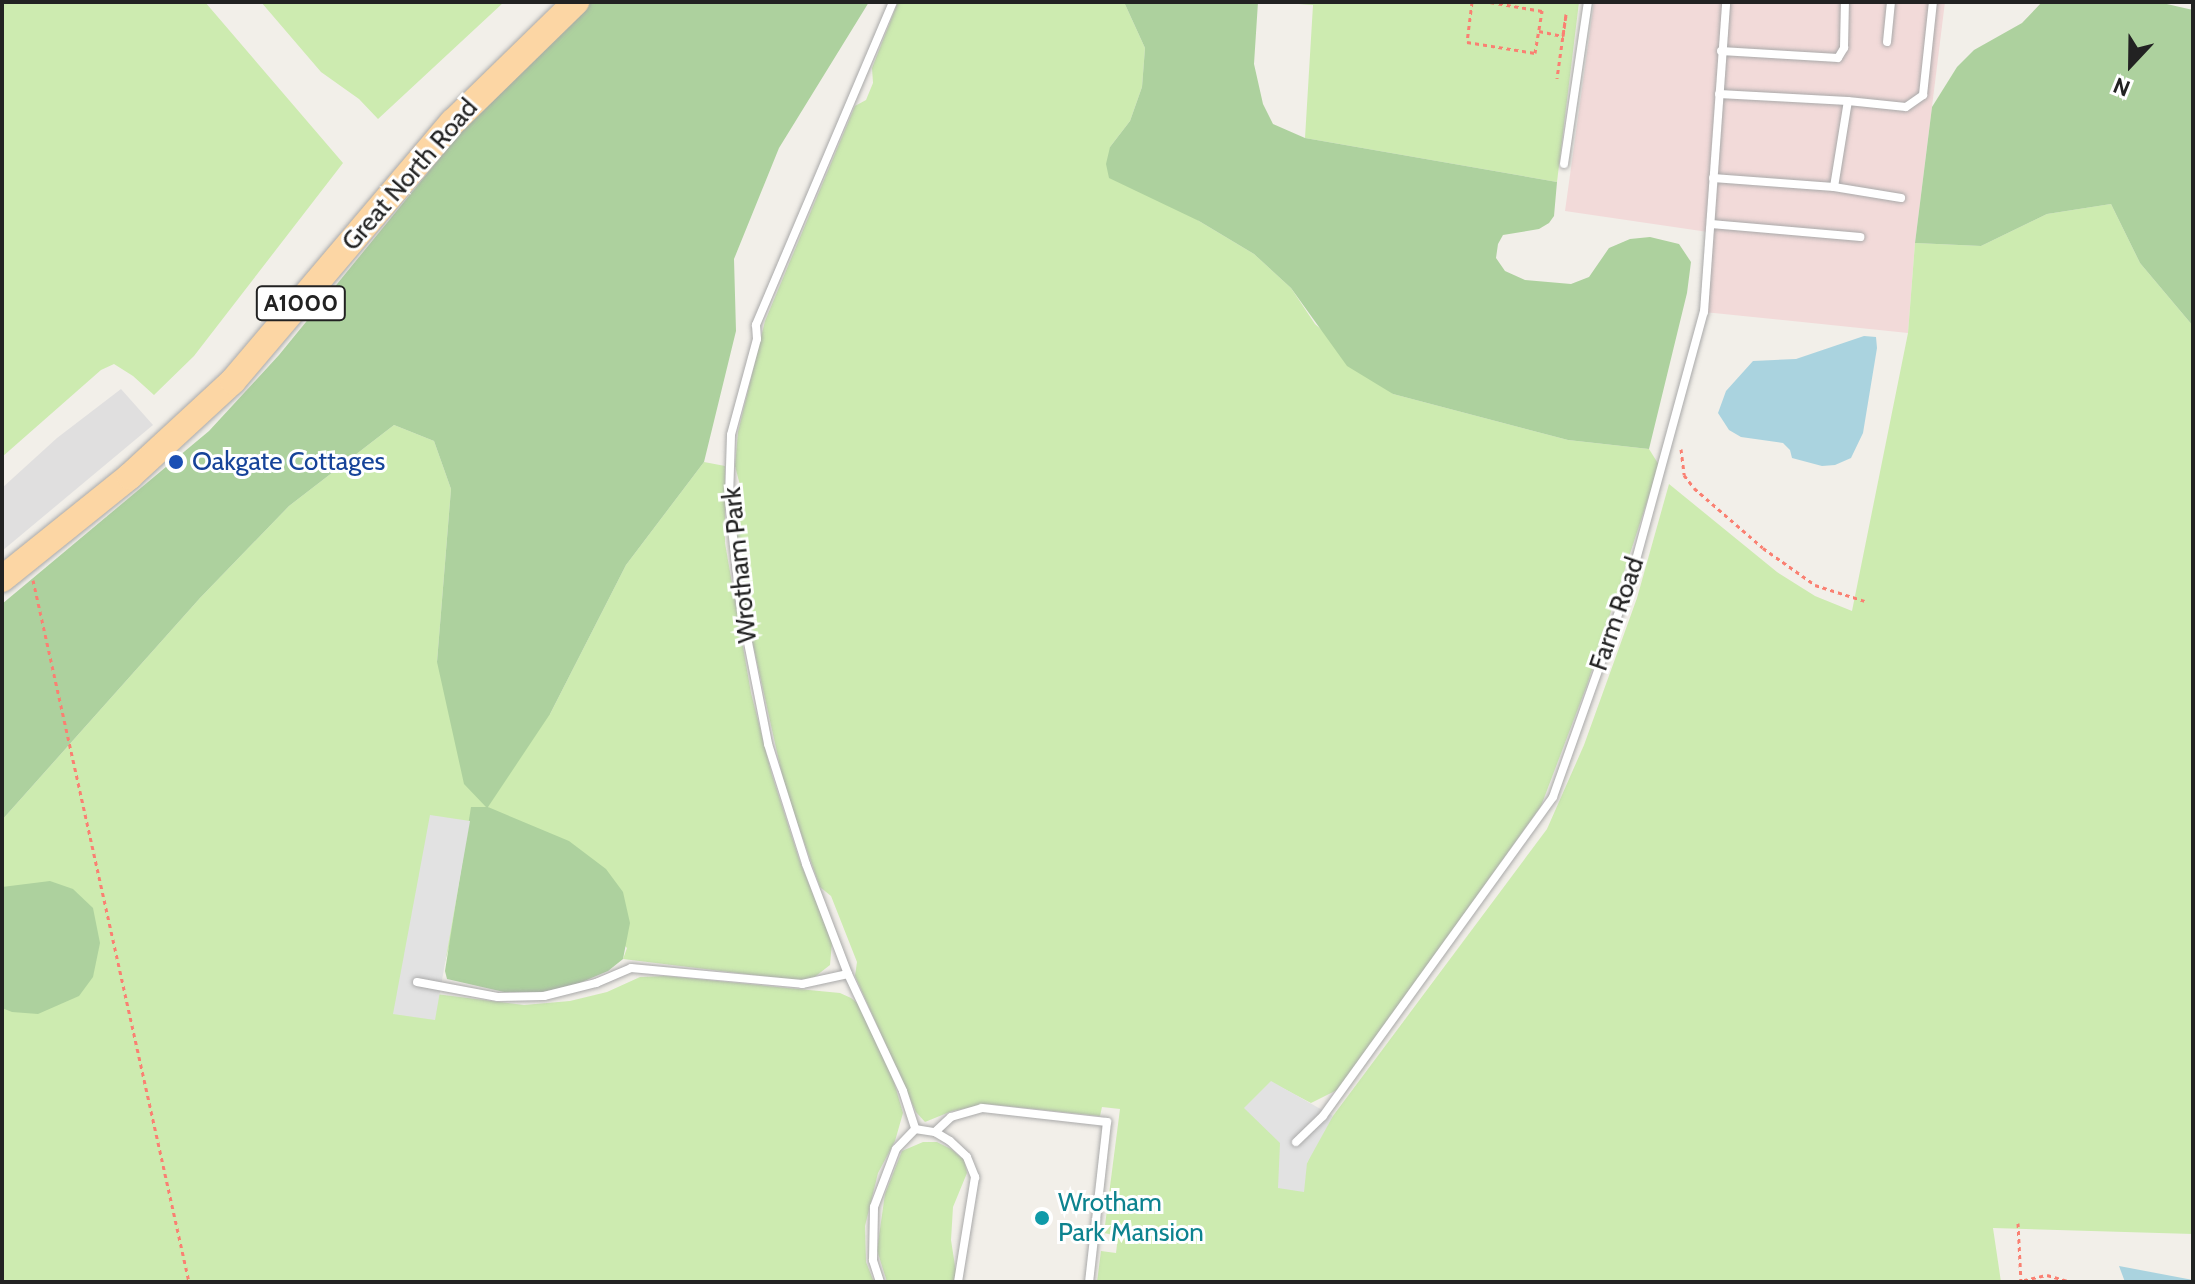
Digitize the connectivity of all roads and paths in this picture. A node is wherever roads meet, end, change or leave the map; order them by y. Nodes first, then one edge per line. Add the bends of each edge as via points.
1 (576, 2) edge
2 (893, 2) edge
3 (1472, 2) edge
4 (1490, 2) edge
5 (1588, 2) edge
6 (1726, 2) edge
7 (1845, 2) edge
8 (1891, 2) edge
9 (1933, 2) edge
10 (1524, 5) edge
11 (1539, 31) junction
12 (1887, 42) dead end
13 (1721, 51) junction
14 (1557, 78) dead end
15 (1719, 94) junction
16 (1848, 101) junction
17 (1564, 164) dead end
18 (1713, 178) junction
19 (1834, 187) junction
20 (1901, 198) dead end
21 (1711, 224) junction
22 (1860, 237) dead end
23 (1681, 446) dead end
24 (11, 572) edge
25 (1865, 601) dead end
26 (848, 974) junction
27 (417, 982) dead end
28 (915, 1129) junction
29 (935, 1132) junction
30 (1296, 1142) dead end
31 (2018, 1223) dead end
32 (2019, 1281) edge
33 (189, 1282) edge
34 (880, 1282) edge
35 (958, 1282) edge
36 (1089, 1282) edge
37 (2071, 1282) edge

1 - 24 main road, Great North Road / A1000 via 453,122 233,381 130,476
2 - 26 lane, Wrotham Park via 756,325 754,353 731,435 729,500 740,602 768,744
3 - 11 path via 1467,42 1535,53
4 - 10 path
5 - 17 lane
6 - 13 lane, Farm Road
7 - 13 lane via 1844,48 1838,58
8 - 12 lane
9 - 16 lane via 1923,95 1906,107
10 - 11 path via 1542,11
11 - 14 path via 1563,36 1566,14
13 - 15 lane, Farm Road
15 - 16 lane
15 - 18 lane, Farm Road
16 - 19 lane
18 - 19 lane
18 - 21 lane, Farm Road
19 - 20 lane
21 - 22 lane
21 - 30 lane, Farm Road via 1704,312 1631,578 1553,797 1323,1116
23 - 25 path via 1684,475 1721,514 1796,574
24 - 33 path via 36,584
26 - 27 lane via 802,984 631,968 544,996 498,997
26 - 28 lane, Wrotham Park via 903,1091
28 - 29 lane
28 - 34 lane via 896,1149 874,1207 873,1260
29 - 35 lane via 967,1157 975,1177
29 - 36 lane via 951,1117 982,1108 1107,1122
31 - 32 path
32 - 37 path via 2047,1275

